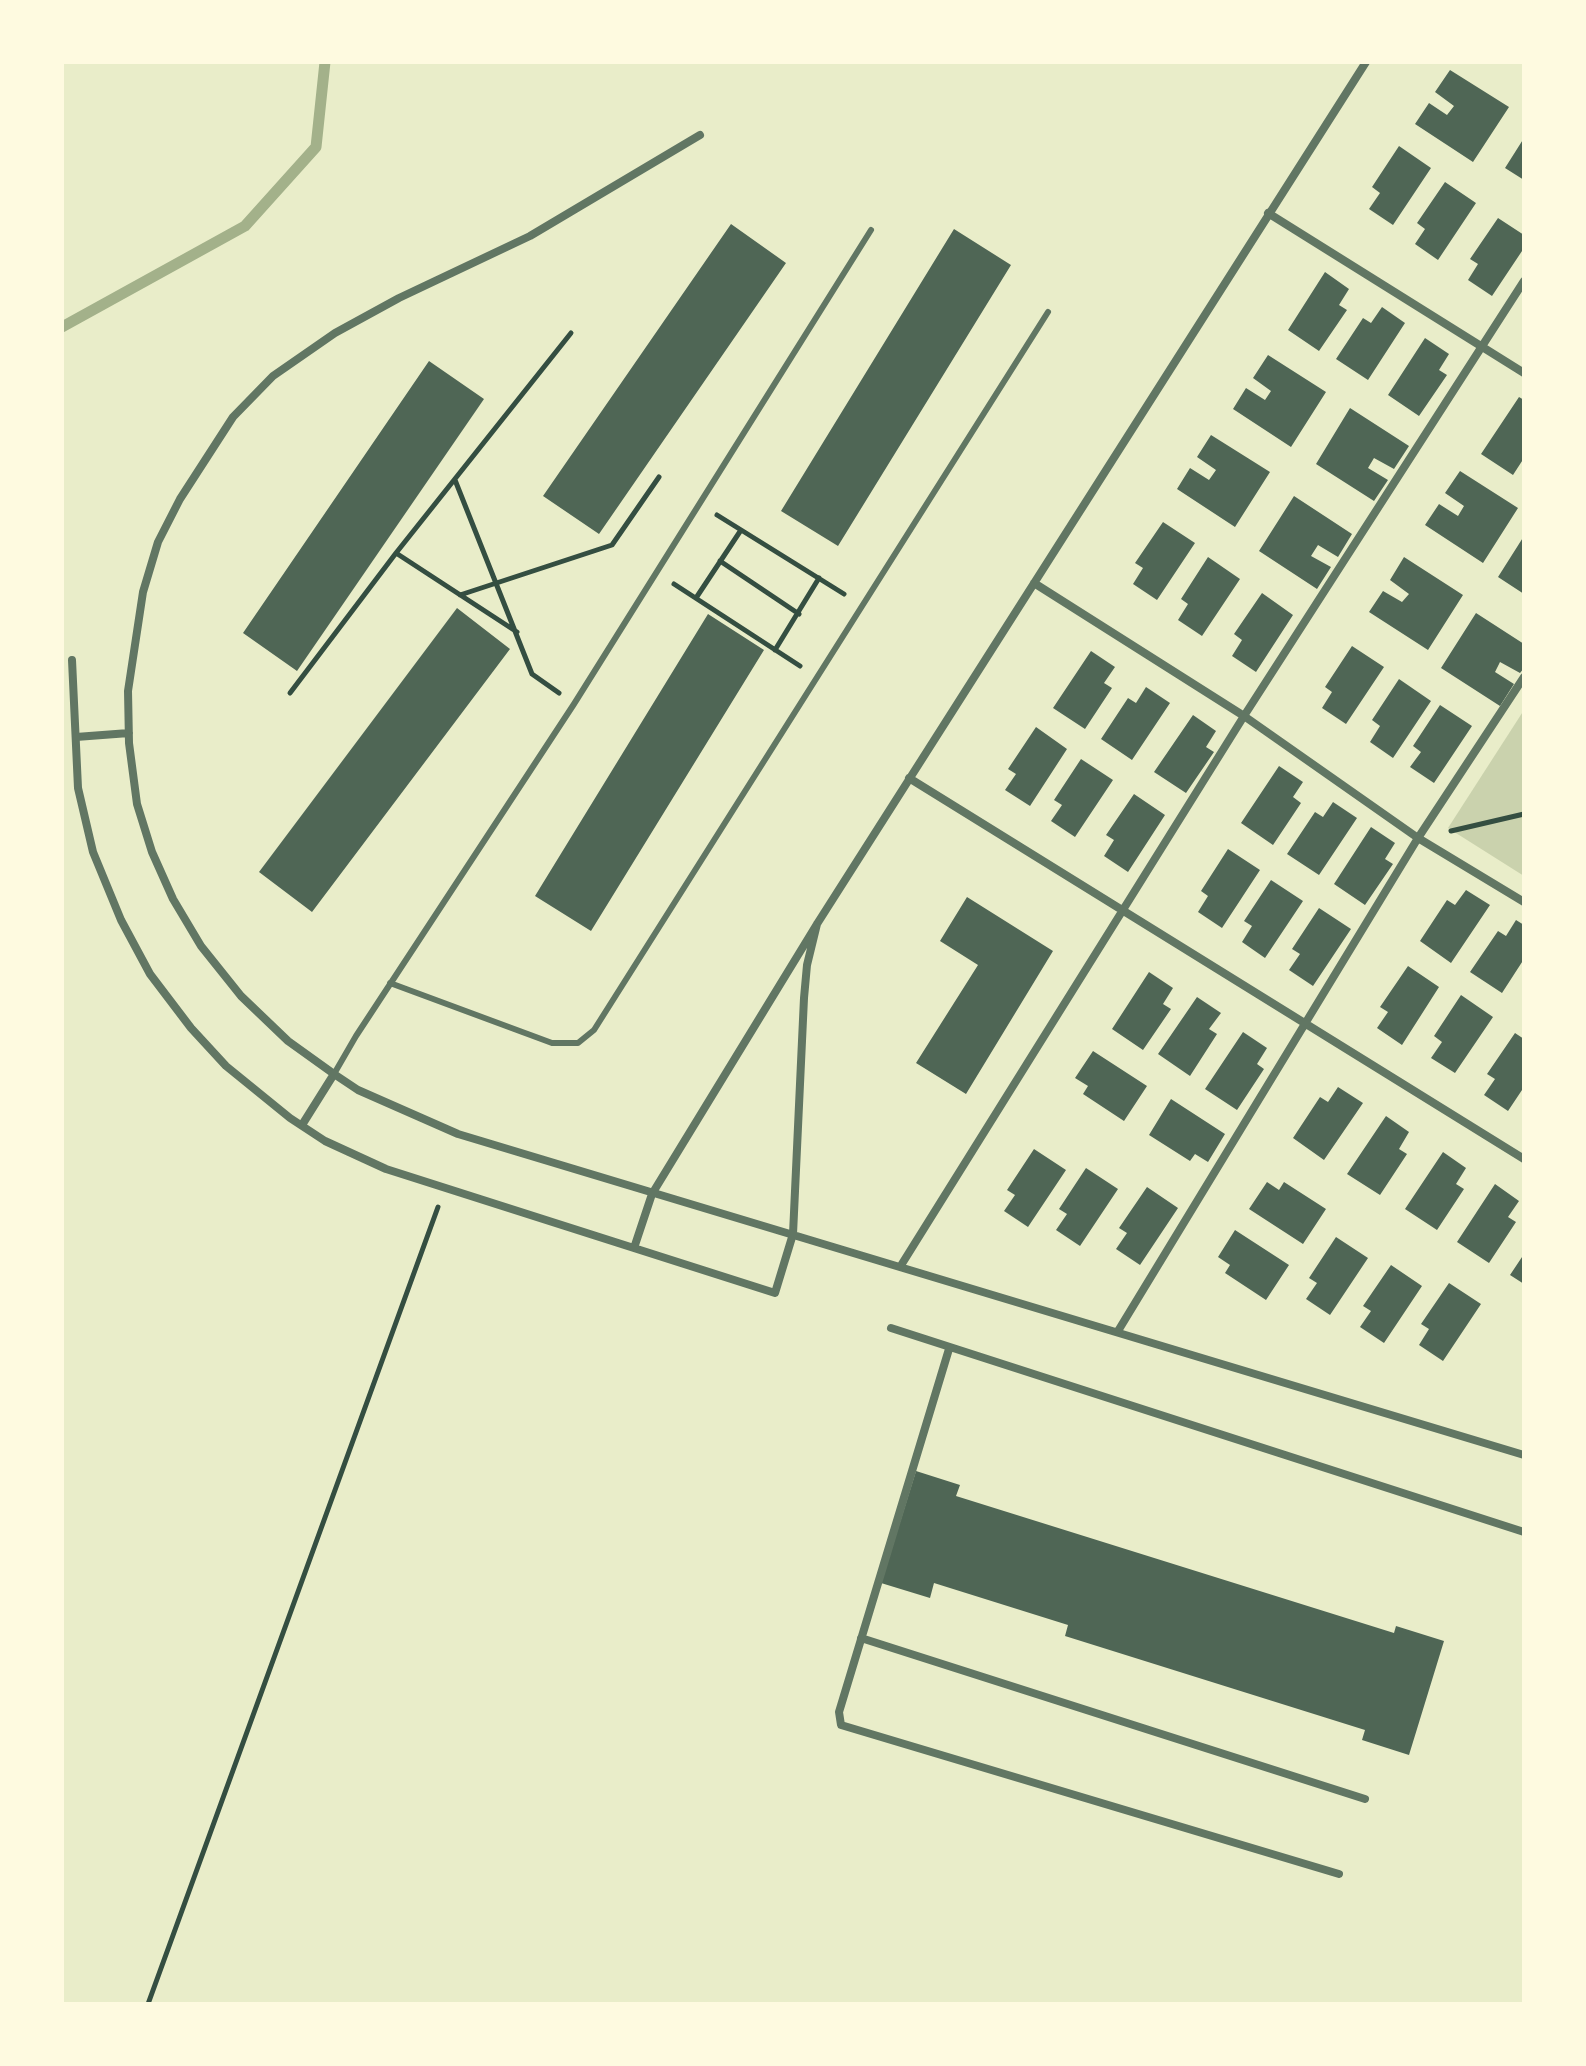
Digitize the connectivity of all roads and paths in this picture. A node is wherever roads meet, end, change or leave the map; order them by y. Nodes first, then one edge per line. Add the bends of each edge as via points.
1 (1366, 62) edge
2 (700, 135) dead end
3 (1268, 213) junction
4 (871, 230) dead end
5 (1524, 281) edge
6 (1048, 312) dead end
7 (571, 333) dead end
8 (1482, 346) junction
9 (1524, 373) edge
10 (659, 477) dead end
11 (455, 479) junction
12 (699, 504) junction
13 (741, 530) junction
14 (396, 553) junction
15 (720, 561) junction
16 (657, 572) junction
17 (819, 578) junction
18 (496, 582) junction
19 (1034, 583) junction
20 (460, 595) junction
21 (696, 598) junction
22 (863, 605) junction
23 (799, 614) junction
24 (517, 632) junction
25 (775, 650) junction
26 (72, 660) dead end
27 (818, 677) junction
28 (1524, 677) edge
29 (290, 693) dead end
30 (574, 704) junction
31 (1244, 716) junction
32 (129, 733) junction
33 (76, 737) junction
34 (909, 778) junction
35 (1524, 814) edge
36 (1418, 838) junction
37 (1524, 902) edge
38 (1123, 909) junction
39 (817, 924) junction
40 (390, 983) junction
41 (1304, 1022) junction
42 (334, 1074) junction
43 (302, 1125) junction
44 (1524, 1159) edge
45 (445, 1188) junction
46 (652, 1194) junction
47 (793, 1234) junction
48 (634, 1248) junction
49 (900, 1267) junction
50 (891, 1328) dead end
51 (1118, 1331) junction
52 (949, 1349) junction
53 (1524, 1455) edge
54 (1524, 1520) edge
55 (1522, 1531) edge
56 (861, 1638) junction
57 (1365, 1799) dead end
58 (1339, 1874) dead end
59 (148, 2004) edge

1 - 3 street
2 - 32 street via 530,236 335,333 273,376 233,417 158,542 135,640
3 - 8 street
3 - 19 street
4 - 12 lane
5 - 8 street
6 - 22 lane
7 - 11 path
8 - 9 street
8 - 31 street
10 - 18 path via 612,545
11 - 14 path
11 - 18 path
12 - 13 path
12 - 16 lane
13 - 15 path
13 - 17 path
14 - 20 path
14 - 29 path
15 - 21 path
15 - 23 path
16 - 21 path
16 - 30 lane
17 - 22 path
17 - 23 path
18 - 20 path
18 - 24 path
19 - 31 street
19 - 34 street
20 - 24 path
21 - 25 path
22 - 27 lane
23 - 25 path
24 - 30 path via 532,674
25 - 27 path
26 - 33 street
27 - 40 lane via 594,1030 578,1043 552,1043
28 - 36 street
30 - 40 lane
31 - 36 street
31 - 38 street
32 - 33 street
32 - 42 street via 137,804 152,852 201,946 250,1005
33 - 43 street via 78,788 93,852 150,974 226,1066
34 - 38 street
34 - 39 street
35 - 36 path
36 - 37 street
36 - 41 street
38 - 41 street
38 - 49 street
39 - 46 street
39 - 47 street via 804,998
40 - 42 lane
41 - 44 street
41 - 51 street
42 - 43 street
42 - 46 street via 458,1134
43 - 45 street via 386,1169
45 - 48 street
45 - 59 path
46 - 47 street
46 - 48 street
47 - 48 street via 775,1293
47 - 49 street
49 - 51 street
50 - 52 street
51 - 53 street
52 - 55 street
52 - 56 street
54 - 55 street
56 - 57 street
56 - 58 street via 839,1712 841,1725

